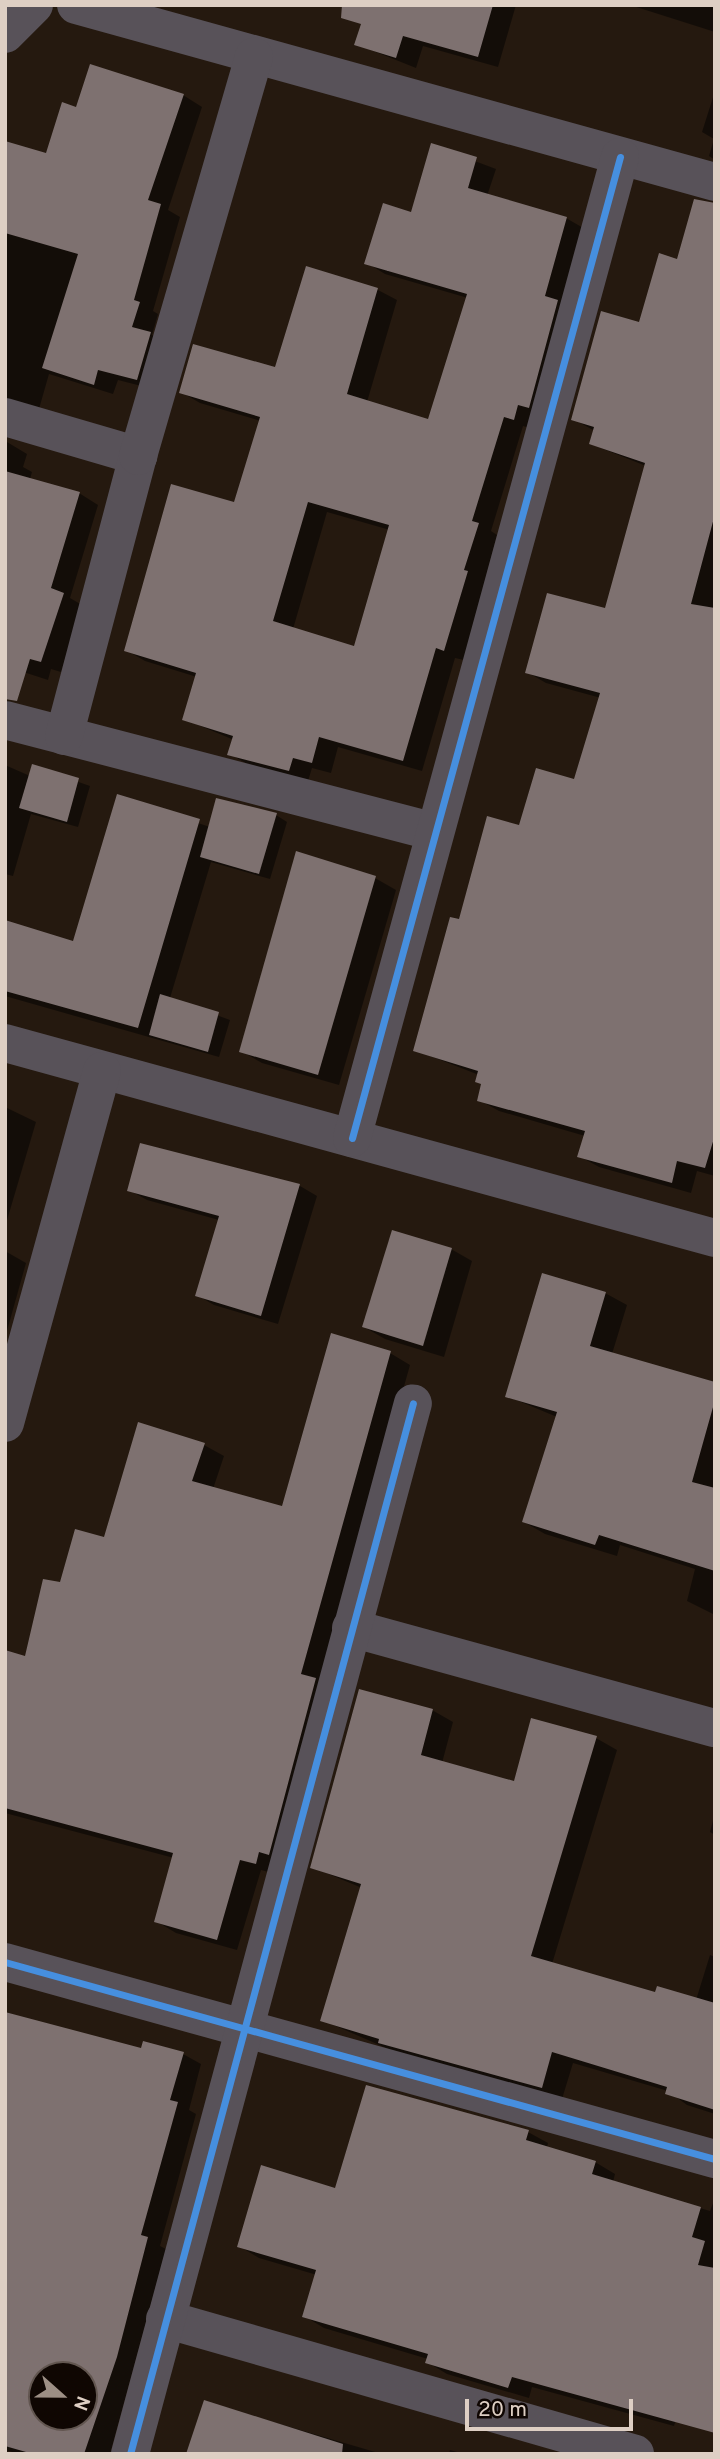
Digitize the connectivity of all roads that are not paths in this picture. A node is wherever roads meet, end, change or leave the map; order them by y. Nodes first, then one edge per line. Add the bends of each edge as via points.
1 (34, 5) edge
2 (76, 5) edge
3 (5, 34) edge
4 (254, 56) junction
5 (620, 157) junction
6 (715, 182) edge
7 (5, 417) edge
8 (138, 456) junction
9 (5, 720) edge
10 (64, 736) junction
11 (435, 832) junction
12 (5, 1043) edge
13 (102, 1071) junction
14 (352, 1138) junction
15 (715, 1238) edge
16 (413, 1403) dead end
17 (5, 1423) edge
18 (351, 1628) junction
19 (715, 1728) edge
20 (5, 1962) edge
21 (244, 2027) junction
22 (715, 2160) edge
23 (165, 2319) junction
24 (130, 2454) edge
25 (635, 2454) edge

1 - 3 street
2 - 4 street
4 - 5 street
4 - 8 street
5 - 6 street
5 - 11 street
7 - 8 street
8 - 10 street
9 - 10 street
10 - 11 street
11 - 14 street
12 - 13 street
13 - 14 street
13 - 17 street
14 - 15 street
16 - 18 street
18 - 19 street
18 - 21 street
20 - 21 street
21 - 22 street
21 - 23 street
23 - 24 street
23 - 25 street

